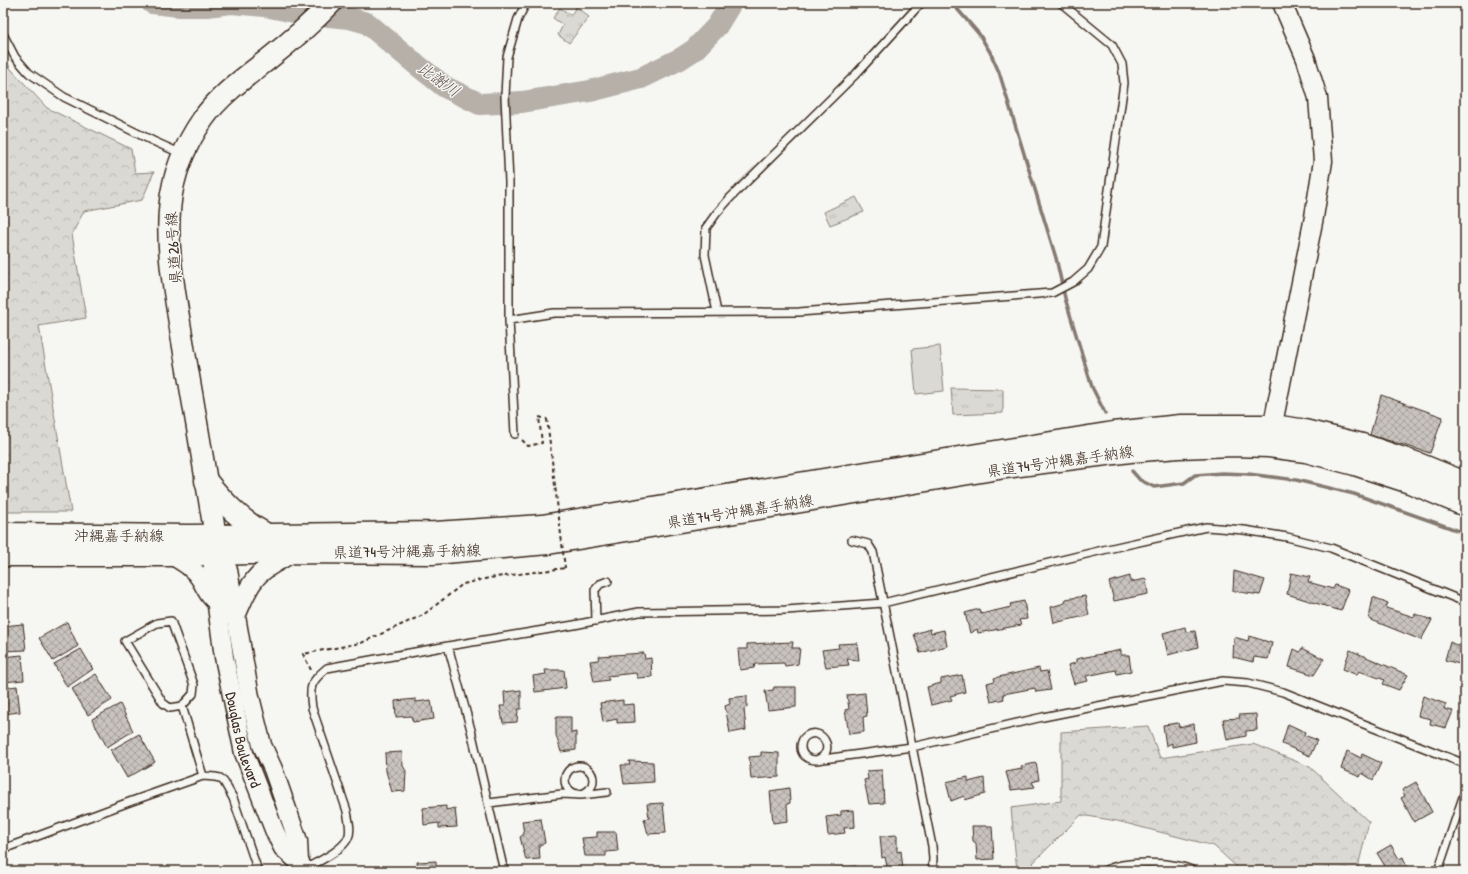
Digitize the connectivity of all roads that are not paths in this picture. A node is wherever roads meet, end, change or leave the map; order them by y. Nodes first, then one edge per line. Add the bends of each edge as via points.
1 (331, 3) edge
2 (526, 3) edge
3 (921, 3) edge
4 (1061, 3) edge
5 (1282, 3) edge
6 (3, 34) edge
7 (182, 154) junction
8 (717, 312) junction
9 (509, 320) junction
10 (515, 434) road end
11 (1271, 436) junction
12 (206, 481) junction
13 (1465, 483) edge
14 (1465, 505) edge
15 (12, 535) edge
16 (267, 535) junction
17 (852, 540) dead end
18 (217, 545) junction
19 (294, 552) junction
20 (3, 555) edge
21 (171, 555) junction
22 (608, 580) dead end
23 (1465, 602) edge
24 (883, 603) junction
25 (217, 604) junction
26 (236, 616) junction
27 (596, 621) junction
28 (448, 646) junction
29 (182, 706) junction
30 (912, 747) junction
31 (816, 760) dead end
32 (1465, 764) edge
33 (203, 776) junction
34 (607, 792) dead end
35 (1465, 792) edge
36 (488, 803) junction
37 (3, 849) edge
38 (302, 869) edge
39 (258, 871) edge
40 (504, 871) edge
41 (932, 871) edge
42 (1104, 871) edge
43 (1194, 871) edge
44 (1438, 871) edge

1 - 7 main road, 県道26号線 via 315,20 220,100 204,118
2 - 9 lane via 518,19 507,57 505,96 509,182
3 - 8 lane via 856,74 730,198 706,228 705,255
4 - 8 lane via 1112,45 1122,64 1124,83 1101,247 1088,269 1073,282 1052,293 799,312
5 - 11 street via 1306,59 1318,98 1323,161
6 - 7 lane via 15,57 29,73 64,98
7 - 12 main road, 県道26号線 via 172,189 168,220 169,240 180,325
8 - 9 lane via 554,313
9 - 10 lane
11 - 13 main road, 県道74号沖縄嘉手納線 via 1300,430 1362,445
11 - 14 main road, 県道74号沖縄嘉手納線 via 1306,452 1355,464 1410,482
11 - 16 main road, 県道74号沖縄嘉手納線 via 1181,426 1113,433 542,526 435,533
11 - 19 main road, 県道74号沖縄嘉手納線 via 1234,445 1130,451 1005,467 541,544 433,553
12 - 16 main road via 239,516
12 - 18 main road, 県道26号線
15 - 18 main road, 沖縄嘉手納線
16 - 18 main road, 県道74号沖縄嘉手納線
17 - 24 lane via 868,544 873,552
18 - 19 main road, 県道74号沖縄嘉手納線
18 - 21 main road, 県道74号沖縄嘉手納線
18 - 25 street, Douglas Boulevard via 212,570
18 - 26 street, Douglas Boulevard via 228,570
19 - 26 street via 256,578
20 - 21 main road, 県道74号沖縄嘉手納線
21 - 25 street, Douglas Boulevard via 194,570
22 - 27 lane via 595,590
23 - 24 lane via 1331,548 1287,537 1206,527
24 - 27 lane via 786,610 638,612
24 - 30 lane
25 - 38 street, Douglas Boulevard via 224,657 244,753 275,832 284,848
26 - 38 street, Douglas Boulevard via 250,697 262,746 273,769 298,841
27 - 28 lane
28 - 36 lane
28 - 38 lane via 327,668 315,678 310,693 312,708 350,824 348,838 338,849
29 - 29 lane via 170,708 163,703 126,641 157,623 170,621 194,684 194,694
29 - 33 lane
30 - 31 lane
30 - 32 lane via 1043,717 1223,681 1248,683 1283,692
30 - 41 lane via 932,846
33 - 37 lane
33 - 39 lane via 220,778 224,782 233,798
34 - 36 lane via 562,794
35 - 44 lane
36 - 40 lane
42 - 43 lane via 1124,865 1164,863

